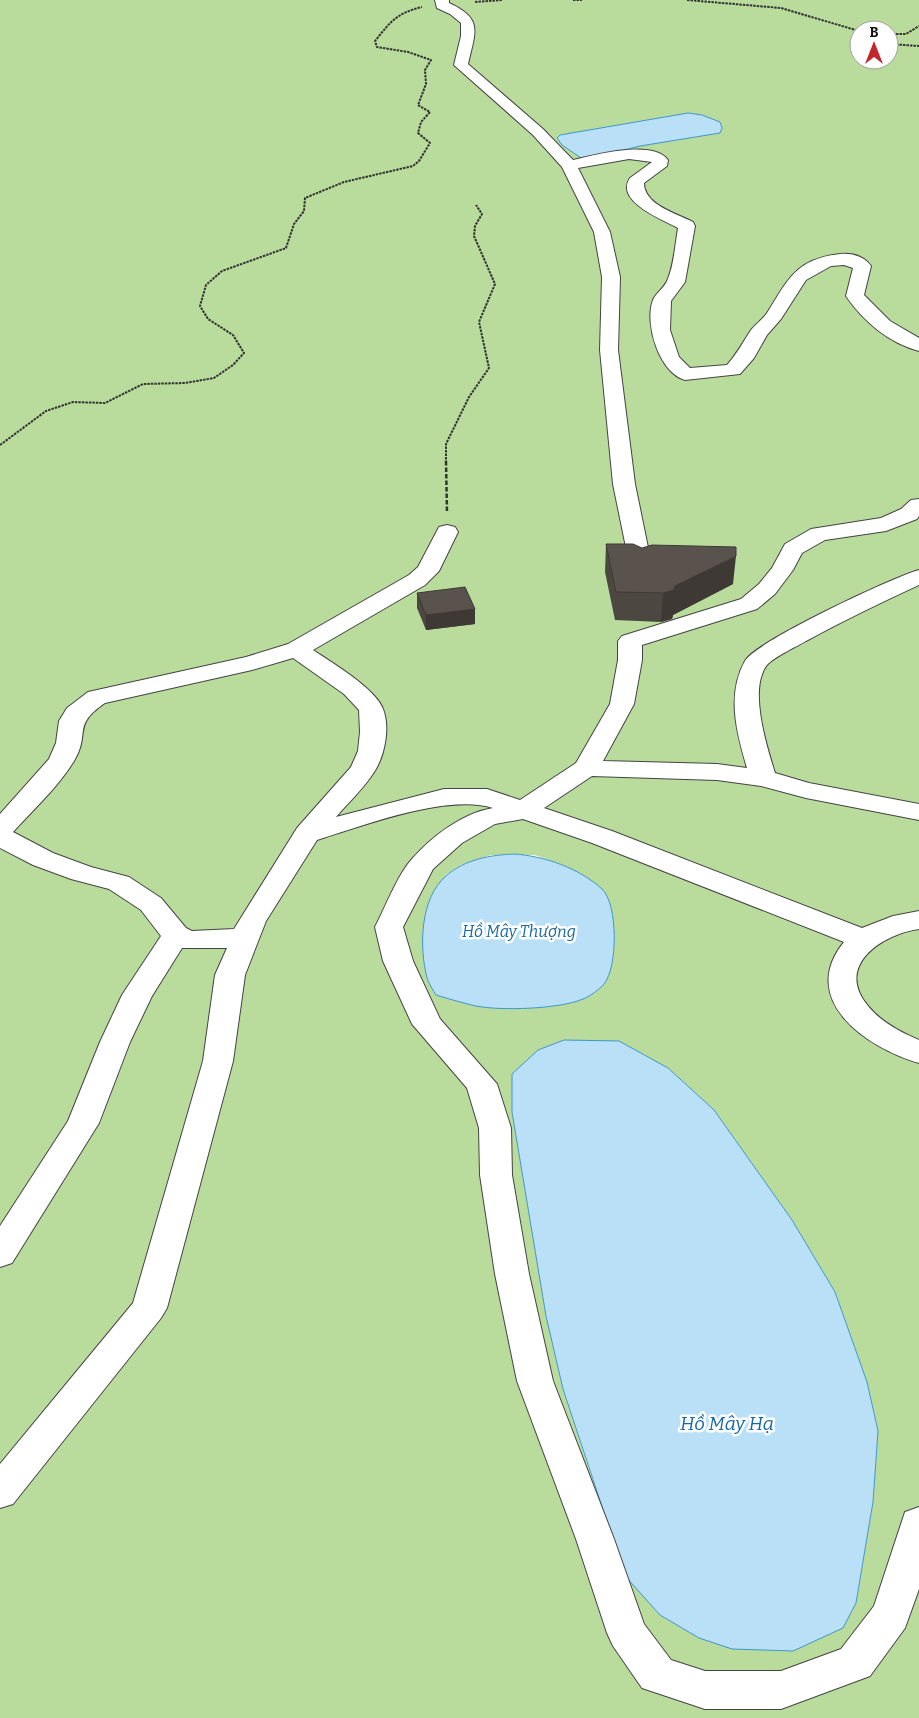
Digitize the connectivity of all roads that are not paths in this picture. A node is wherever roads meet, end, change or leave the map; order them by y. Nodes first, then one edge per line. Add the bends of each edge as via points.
1 (442, 2) edge
2 (569, 164) junction
3 (919, 345) edge
4 (919, 505) edge
5 (447, 532) road end
6 (641, 567) edge
7 (919, 577) edge
8 (296, 648) junction
9 (586, 768) junction
10 (763, 778) junction
11 (520, 811) junction
12 (919, 812) edge
13 (0, 830) edge
14 (0, 834) edge
15 (307, 834) junction
16 (919, 920) edge
17 (176, 935) junction
18 (246, 938) junction
19 (863, 939) junction
20 (919, 1052) edge
21 (0, 1254) edge
22 (0, 1492) edge
23 (919, 1524) edge

1 - 2 street via 466,19 470,27 461,66 473,73
2 - 3 street via 641,154 660,160 659,166 636,181 636,192 644,203 687,226 676,282 662,301 661,330 670,359 685,374 734,370 792,290 797,276 826,262 839,260 854,260 862,266 855,296 872,316 883,327
2 - 6 street via 602,232 611,277 609,350 624,484
4 - 9 street via 909,514 886,524 819,534 792,550 767,589 749,604 630,641 622,704
5 - 8 street via 428,571 417,580
7 - 10 street via 860,603 756,662 748,684 746,714
8 - 13 street via 252,663 97,698 84,705 69,726 62,760
8 - 15 street via 353,689 371,709 373,732 371,751 363,769
9 - 10 street via 717,772
9 - 11 street
10 - 12 street via 806,790
11 - 15 street via 487,797 444,797
11 - 19 street via 602,838
11 - 23 street via 487,817 452,838 422,865 389,928 398,961 427,1024 481,1084 495,1128 496,1175 512,1274 535,1381 627,1633 656,1675 705,1690 781,1690 855,1663 891,1615
14 - 17 street via 43,859 120,883 151,904
15 - 18 street via 252,921
16 - 19 street via 884,927
17 - 18 street via 189,940
17 - 21 street via 114,1042 82,1124
18 - 22 street via 230,975 218,1062 149,1308
19 - 20 street via 845,965 842,980 850,1004 870,1027 900,1046

